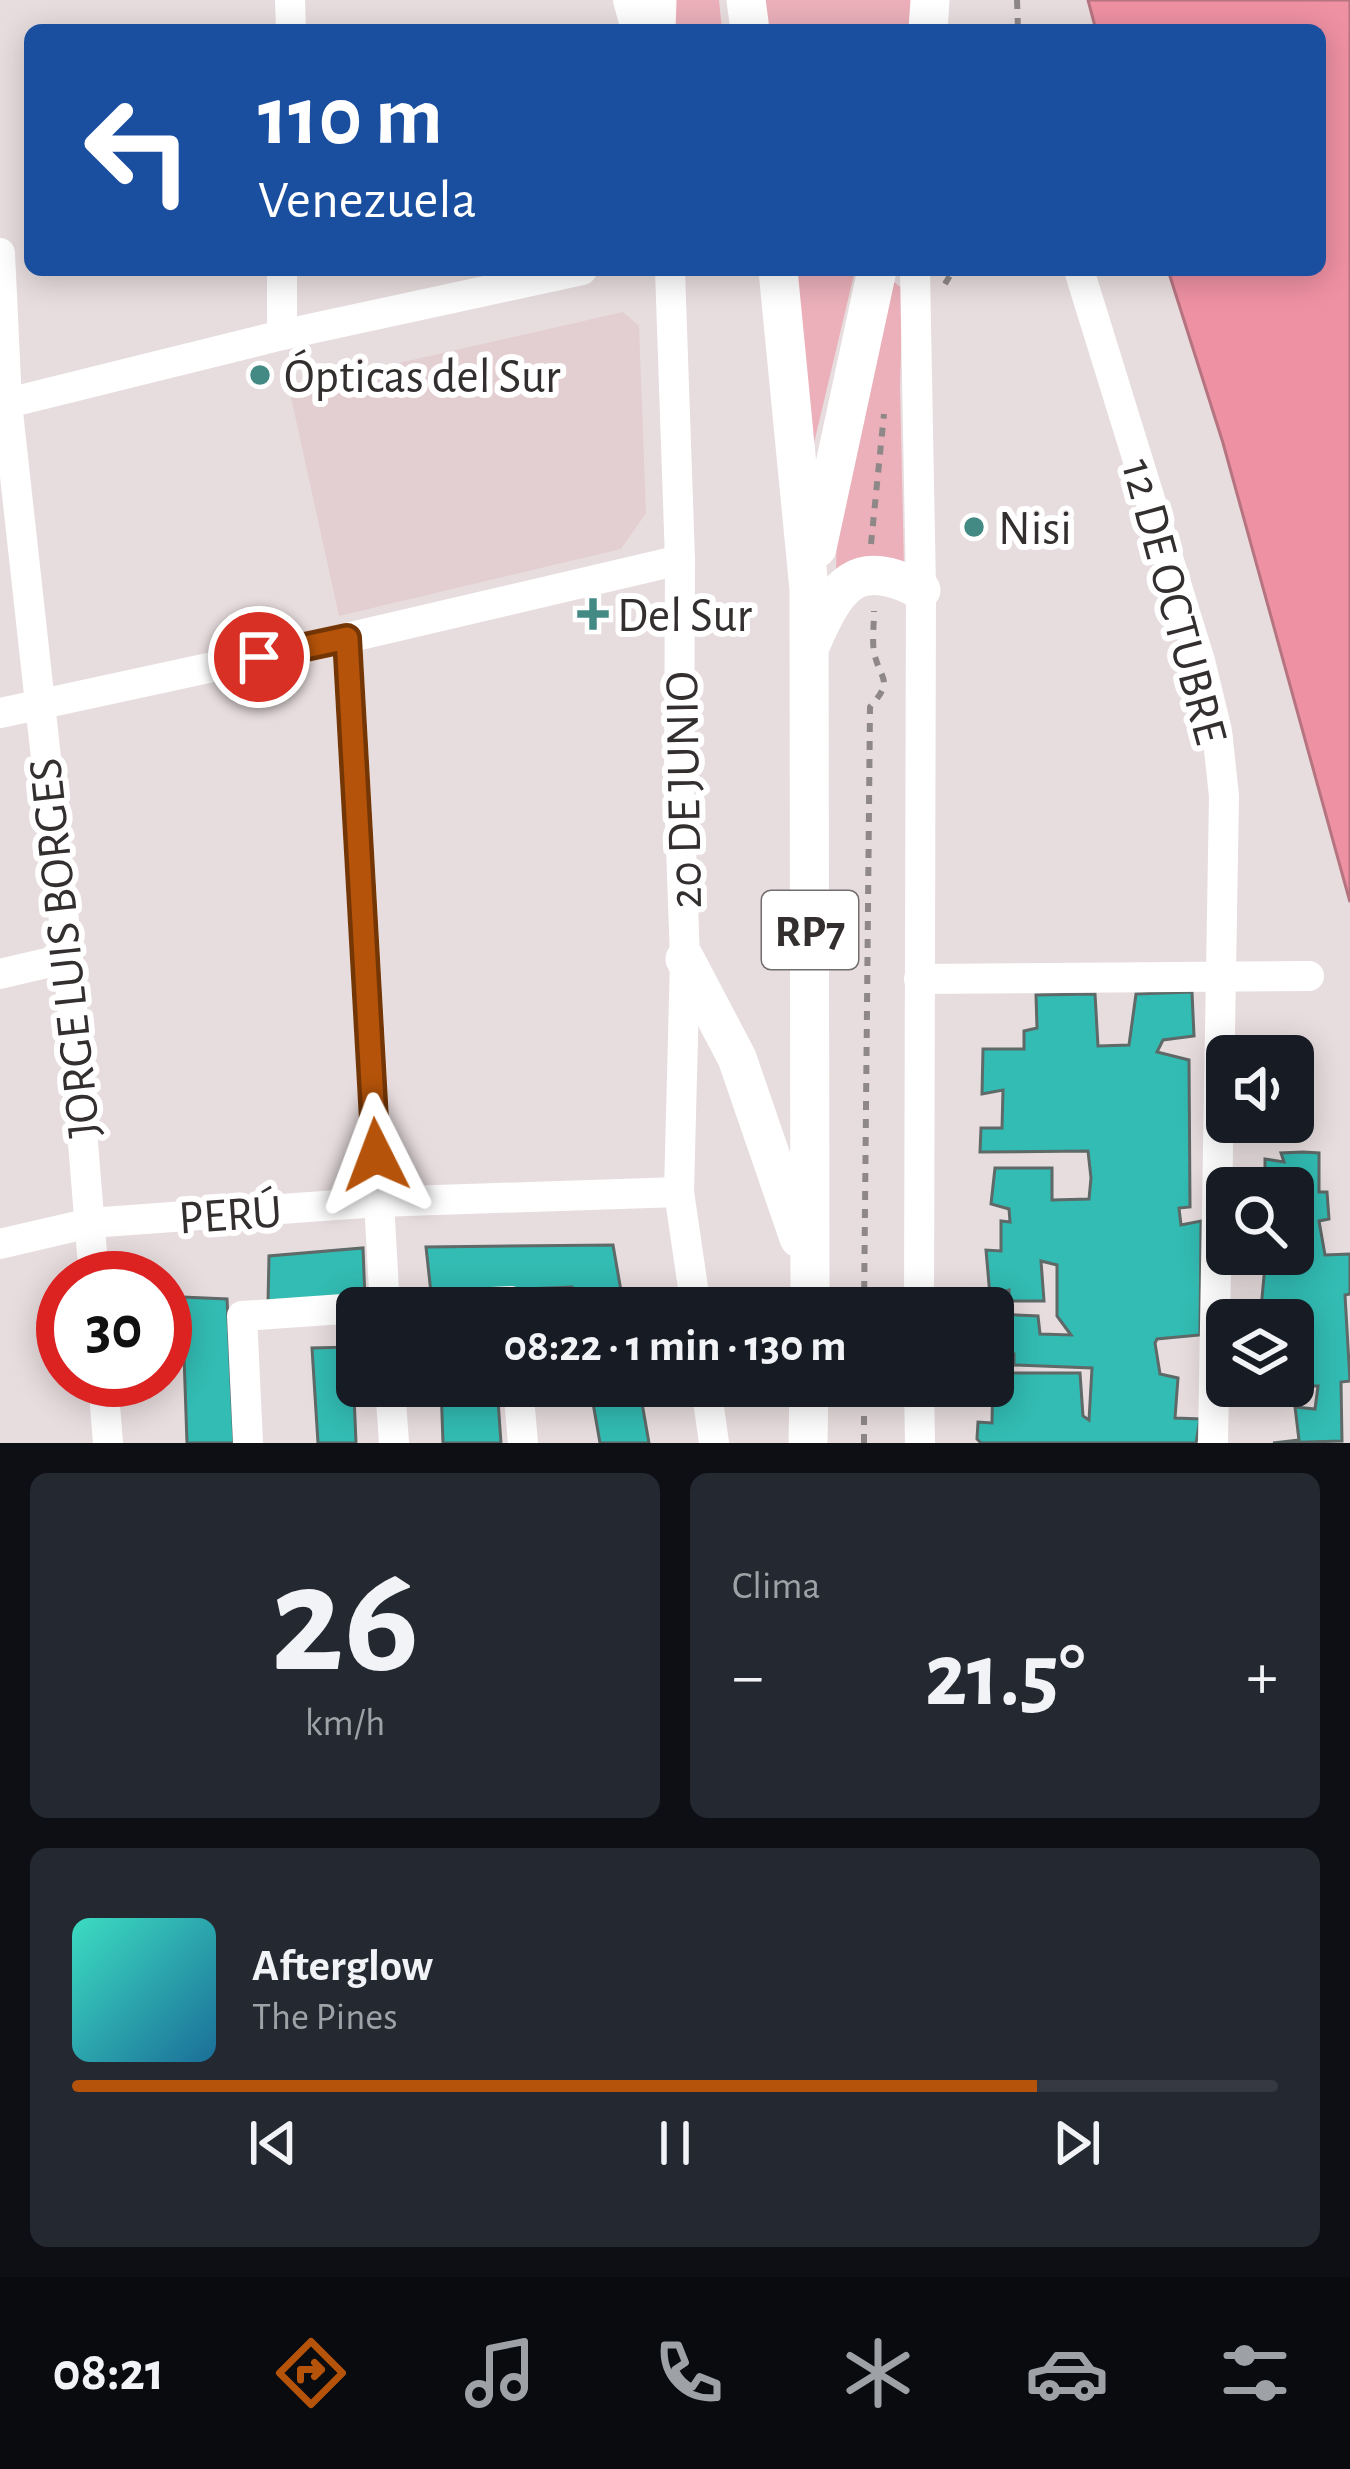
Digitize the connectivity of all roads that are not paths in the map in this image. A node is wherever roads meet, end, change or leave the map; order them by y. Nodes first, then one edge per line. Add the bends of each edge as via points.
1 (0, 254) edge
2 (282, 276) edge
3 (554, 276) edge
4 (670, 276) edge
5 (779, 276) edge
6 (876, 276) edge
7 (1081, 276) edge
8 (915, 284) edge
9 (282, 335) junction
10 (3, 404) edge
11 (680, 560) junction
12 (809, 589) junction
13 (921, 590) junction
14 (347, 638) junction
15 (809, 649) junction
16 (38, 704) junction
17 (0, 713) edge
18 (68, 958) junction
19 (685, 959) junction
20 (0, 974) edge
21 (1310, 976) dead end
22 (1219, 978) junction
23 (919, 979) junction
24 (679, 1192) junction
25 (378, 1202) junction
26 (90, 1223) junction
27 (0, 1244) edge
28 (92, 1251) edge
29 (384, 1287) edge
30 (693, 1287) edge
31 (809, 1287) edge
32 (810, 1287) edge
33 (920, 1287) edge
34 (336, 1310) edge
35 (105, 1407) edge
36 (392, 1407) edge
37 (520, 1407) edge
38 (709, 1407) edge
39 (809, 1407) edge
40 (920, 1407) edge
41 (107, 1443) edge
42 (248, 1443) edge
43 (394, 1443) edge
44 (523, 1443) edge
45 (714, 1443) edge
46 (808, 1443) edge
47 (920, 1443) edge
48 (1213, 1443) edge

1 - 10 street, JORGE LUIS BORGES
2 - 9 street
3 - 9 street
4 - 11 street, 20 DE JUNIO
5 - 12 main road, RP7
6 - 12 main road, RP7
7 - 22 street, 12 DE OCTUBRE via 1217,730 1224,796
8 - 13 street
9 - 10 street
10 - 16 street, JORGE LUIS BORGES
11 - 14 street
11 - 19 street, 20 DE JUNIO
12 - 15 main road, RP7
13 - 15 main road via 872,572 854,578
13 - 23 street
14 - 16 street
14 - 25 street
15 - 32 main road, RP7
16 - 17 street
16 - 18 street, JORGE LUIS BORGES
18 - 20 street
18 - 26 street, JORGE LUIS BORGES
19 - 24 street, 20 DE JUNIO
19 - 31 main road via 737,1058
21 - 22 street
22 - 23 street
22 - 48 street, 12 DE OCTUBRE
23 - 33 street
24 - 25 street, PERÚ
24 - 30 street, 20 DE JUNIO
25 - 26 street, PERÚ
25 - 29 street
26 - 27 street, PERÚ
26 - 28 street, JORGE LUIS BORGES
34 - 42 street via 242,1316
35 - 41 street
36 - 43 street
37 - 44 street
38 - 45 street
39 - 46 main road
40 - 47 street

